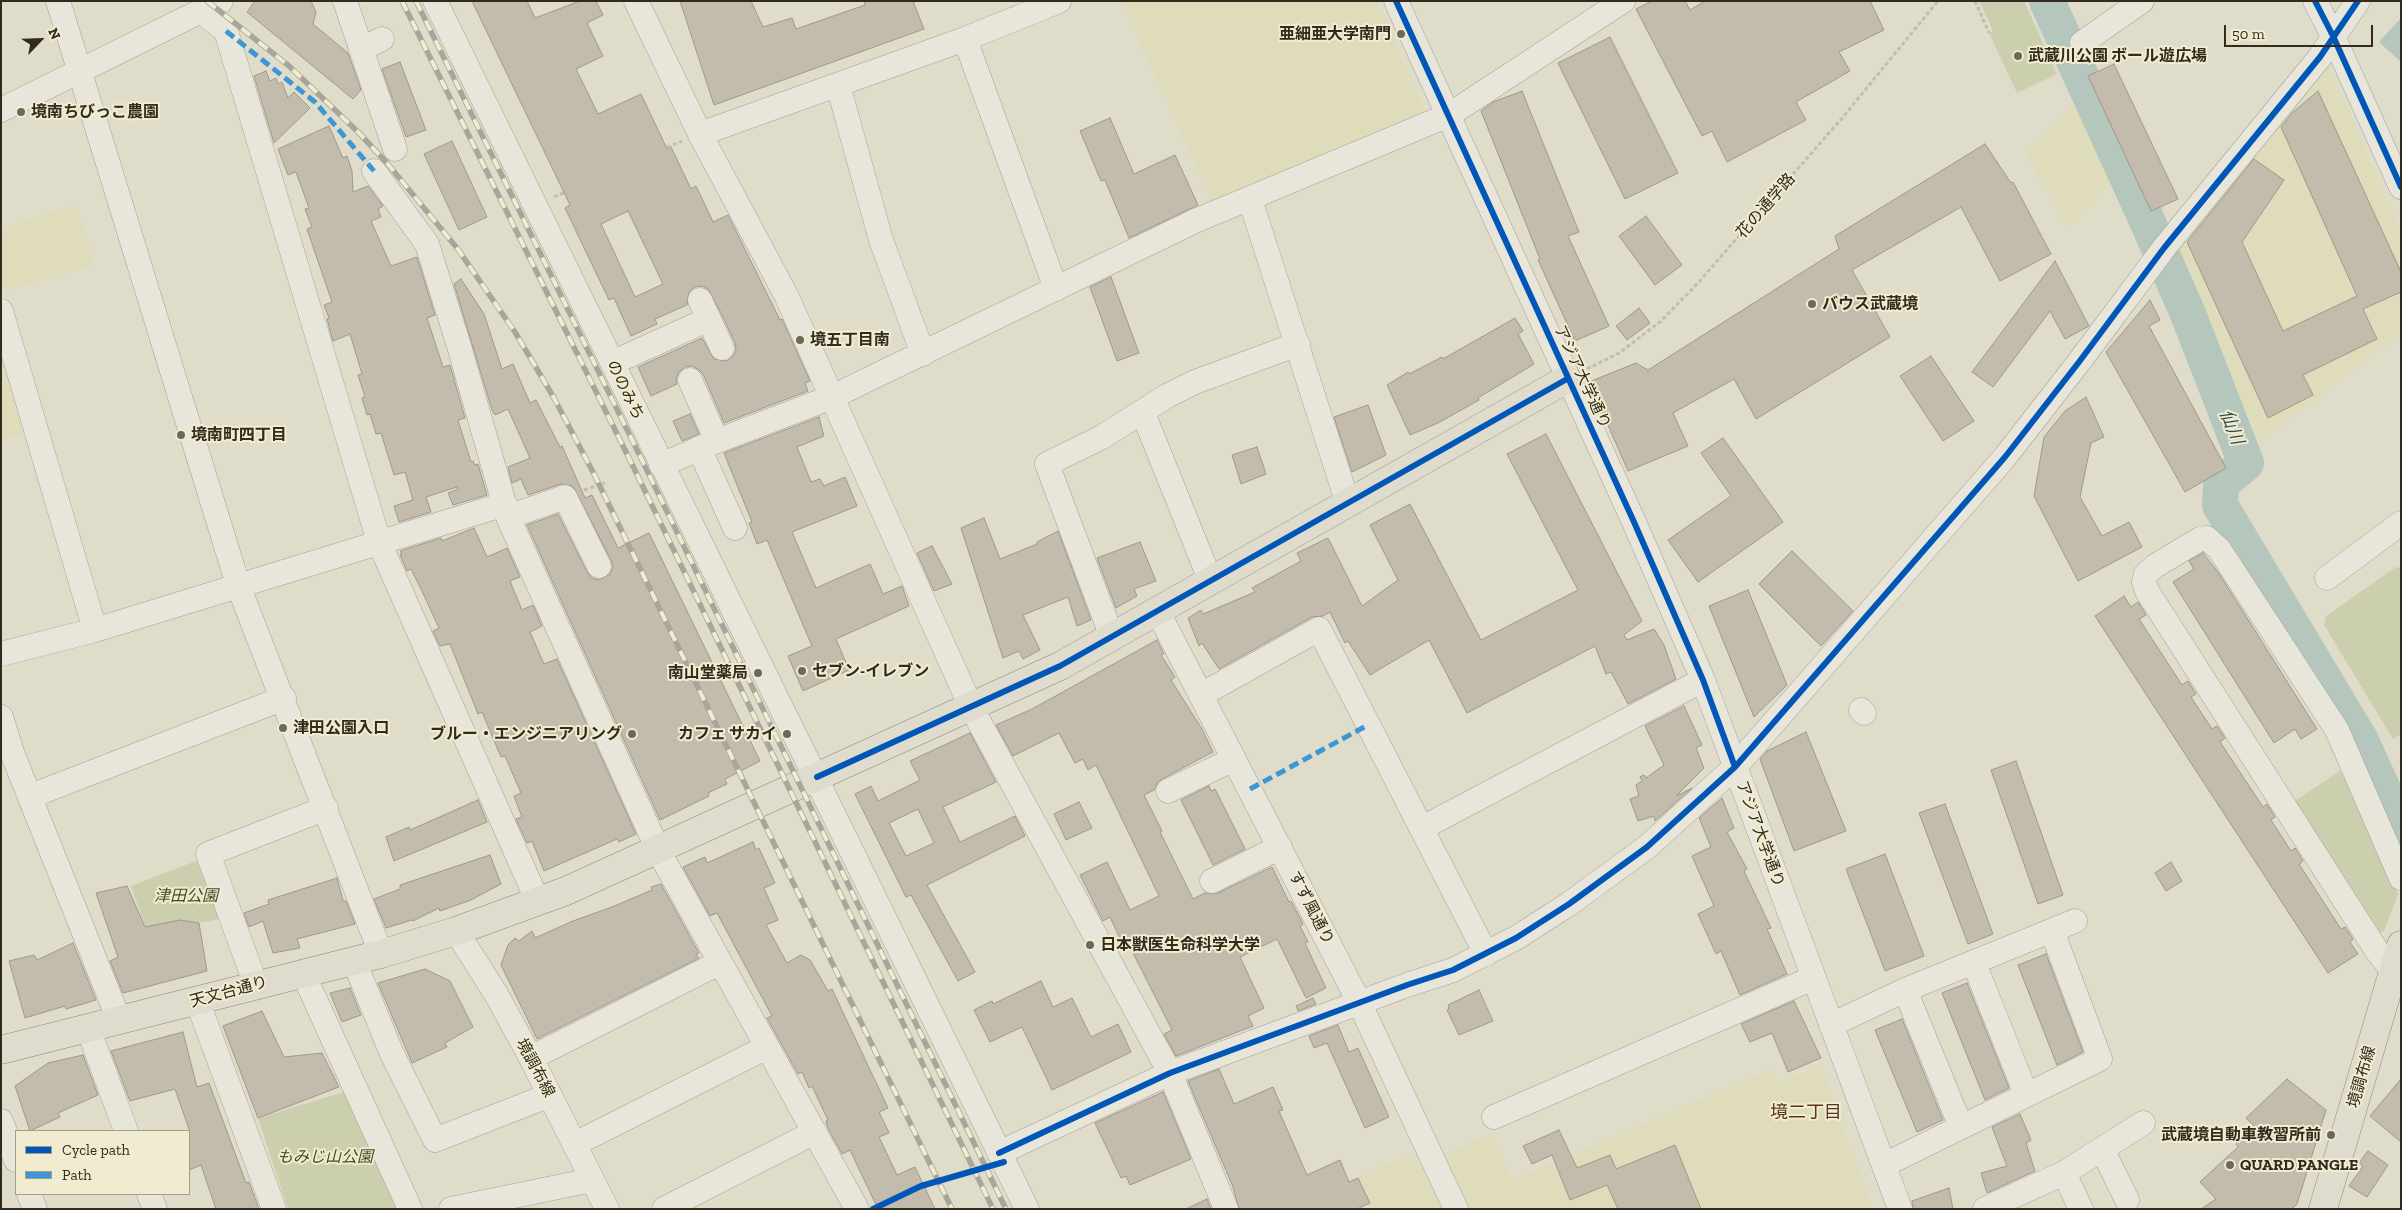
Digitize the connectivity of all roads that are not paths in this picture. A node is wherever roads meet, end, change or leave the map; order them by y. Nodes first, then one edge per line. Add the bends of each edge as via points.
1 (58, 1) edge
2 (345, 1) edge
3 (436, 1) edge
4 (636, 1) edge
5 (1059, 1) edge
6 (1396, 1) edge
7 (1622, 1) edge
8 (2142, 1) edge
9 (2315, 1) edge
10 (2358, 1) edge
11 (211, 6) edge
12 (1032, 6) edge
13 (2333, 36) junction
14 (964, 39) junction
15 (2082, 43) dead end
16 (81, 72) junction
17 (838, 85) junction
18 (1, 110) edge
19 (1449, 115) junction
20 (700, 134) junction
21 (396, 149) dead end
22 (374, 171) dead end
23 (2401, 187) edge
24 (1250, 199) junction
25 (1056, 289) junction
26 (1, 311) edge
27 (1298, 344) junction
28 (722, 348) dead end
29 (923, 354) junction
30 (612, 363) junction
31 (690, 380) dead end
32 (1567, 380) junction
33 (832, 398) junction
34 (1143, 413) junction
35 (708, 445) junction
36 (661, 465) junction
37 (1348, 504) junction
38 (506, 510) junction
39 (2401, 523) edge
40 (735, 528) dead end
41 (379, 542) junction
42 (599, 566) dead end
43 (2327, 578) dead end
44 (1211, 582) junction
45 (238, 585) junction
46 (1158, 612) junction
47 (96, 630) junction
48 (1112, 637) junction
49 (1, 654) edge
50 (1703, 680) junction
51 (1201, 695) junction
52 (284, 698) junction
53 (971, 707) junction
54 (1, 717) edge
55 (7, 756) edge
56 (1234, 759) junction
57 (1735, 767) junction
58 (817, 777) junction
59 (1168, 791) dead end
60 (31, 796) junction
61 (326, 808) junction
62 (1422, 828) junction
63 (1280, 847) junction
64 (658, 850) junction
65 (2401, 878) edge
66 (1212, 881) dead end
67 (538, 902) junction
68 (2075, 921) dead end
69 (456, 931) junction
70 (2052, 931) junction
71 (2401, 945) edge
72 (381, 954) junction
73 (1486, 954) junction
74 (354, 961) junction
75 (719, 963) junction
76 (1974, 963) junction
77 (2393, 971) junction
78 (303, 973) junction
79 (1813, 978) junction
80 (256, 985) junction
81 (1905, 990) junction
82 (197, 1000) junction
83 (1359, 1002) junction
84 (118, 1020) junction
85 (1830, 1025) junction
86 (88, 1028) junction
87 (767, 1047) junction
88 (1, 1050) edge
89 (531, 1058) junction
90 (1170, 1073) junction
91 (2026, 1094) junction
92 (550, 1095) junction
93 (1494, 1117) dead end
94 (1, 1121) edge
95 (2143, 1123) dead end
96 (1961, 1127) junction
97 (126, 1130) edge
98 (815, 1132) junction
99 (575, 1144) junction
100 (2102, 1150) junction
101 (999, 1153) junction
102 (15, 1157) edge
103 (1884, 1165) junction
104 (2064, 1173) junction
105 (592, 1180) junction
106 (29, 1195) edge
107 (149, 1195) edge
108 (2127, 1200) dead end
109 (35, 1209) edge
110 (155, 1209) edge
111 (274, 1209) edge
112 (410, 1209) edge
113 (451, 1209) edge
114 (606, 1209) edge
115 (664, 1209) edge
116 (857, 1209) edge
117 (1027, 1209) edge
118 (1226, 1209) edge
119 (1456, 1209) edge
120 (1900, 1209) edge
121 (1986, 1209) edge
122 (2081, 1209) edge
123 (2324, 1209) edge

1 - 16 street
2 - 21 street via 372,44
3 - 30 street, ののみち
4 - 20 street
5 - 12 street
6 - 19 street, アジア大学通り
7 - 19 street
8 - 15 street
9 - 13 street
10 - 13 street
11 - 16 street
11 - 41 street via 226,31
12 - 14 street
13 - 23 street
13 - 57 street via 2320,57 2159,256 2005,457
14 - 17 street
14 - 25 street
16 - 18 street
16 - 45 street
17 - 20 street
17 - 29 street via 881,240
19 - 24 street
19 - 32 street, アジア大学通り
20 - 33 street via 786,296
22 - 38 street via 427,244
24 - 25 street via 1195,221
24 - 27 street
25 - 29 street
26 - 47 street
27 - 34 street via 1195,382
27 - 37 street
28 - 30 street via 704,309
29 - 33 street
30 - 36 street, ののみち
31 - 35 street
32 - 37 main road, 天文台通り
32 - 50 street, アジア大学通り
33 - 35 street
33 - 53 street
34 - 44 street
34 - 48 street via 1048,464
35 - 36 street
35 - 40 street
36 - 58 street, ののみち
37 - 44 main road, 天文台通り
38 - 41 street
38 - 42 street via 565,497
38 - 64 street
39 - 43 street
41 - 45 street
41 - 67 street
44 - 46 main road, 天文台通り
45 - 47 street
45 - 52 street
46 - 48 main road, 天文台通り
46 - 51 street, すず風通り
47 - 49 street
48 - 53 main road, 天文台通り via 1060,666
50 - 57 street, アジア大学通り
50 - 62 street
51 - 56 street, すず風通り
51 - 62 street via 1319,629
52 - 60 street
52 - 61 street
53 - 58 main road, 天文台通り
53 - 90 street
54 - 55 street
55 - 60 street
56 - 59 street
56 - 63 street, すず風通り
57 - 73 street via 1647,847 1569,904
57 - 79 street, アジア大学通り
58 - 64 main road, 天文台通り
58 - 101 street, ののみち
60 - 84 street
61 - 72 street
61 - 80 street via 208,854
62 - 73 street
63 - 66 street
63 - 83 street, すず風通り
64 - 67 main road, 天文台通り
64 - 75 street
65 - 77 street via 2337,730 2219,549 2207,538 2200,539 2154,566 2146,574 2146,591 2377,951
67 - 69 main road, 天文台通り
68 - 70 street
69 - 72 main road, 天文台通り
69 - 89 street, 境調布線
70 - 76 street
70 - 91 street via 2100,1059
71 - 77 main road, 境調布線
72 - 74 main road, 天文台通り
73 - 83 street via 1454,970
74 - 78 main road, 天文台通り
74 - 92 street via 392,1054 435,1140
75 - 87 street
75 - 89 street
76 - 81 street
76 - 91 street
77 - 123 main road, 境調布線
78 - 80 main road, 天文台通り
78 - 112 street
79 - 85 street, アジア大学通り
79 - 93 street
80 - 82 main road, 天文台通り
81 - 85 street
81 - 96 street
82 - 84 main road, 天文台通り
82 - 111 street
83 - 90 street
83 - 119 street, すず風通り
84 - 86 main road, 天文台通り
85 - 103 street, アジア大学通り
86 - 88 main road, 天文台通り
86 - 97 street
87 - 98 street
87 - 99 street
89 - 92 street, 境調布線
90 - 101 street
90 - 118 street
91 - 96 street
92 - 99 street, 境調布線
94 - 102 street
95 - 100 street
96 - 103 street
98 - 115 street
98 - 116 street
99 - 105 street, 境調布線
100 - 104 street
100 - 108 street
101 - 117 street, ののみち
103 - 120 street, アジア大学通り
104 - 121 street
104 - 122 street
105 - 113 street
105 - 114 street, 境調布線
106 - 109 street
107 - 110 street

